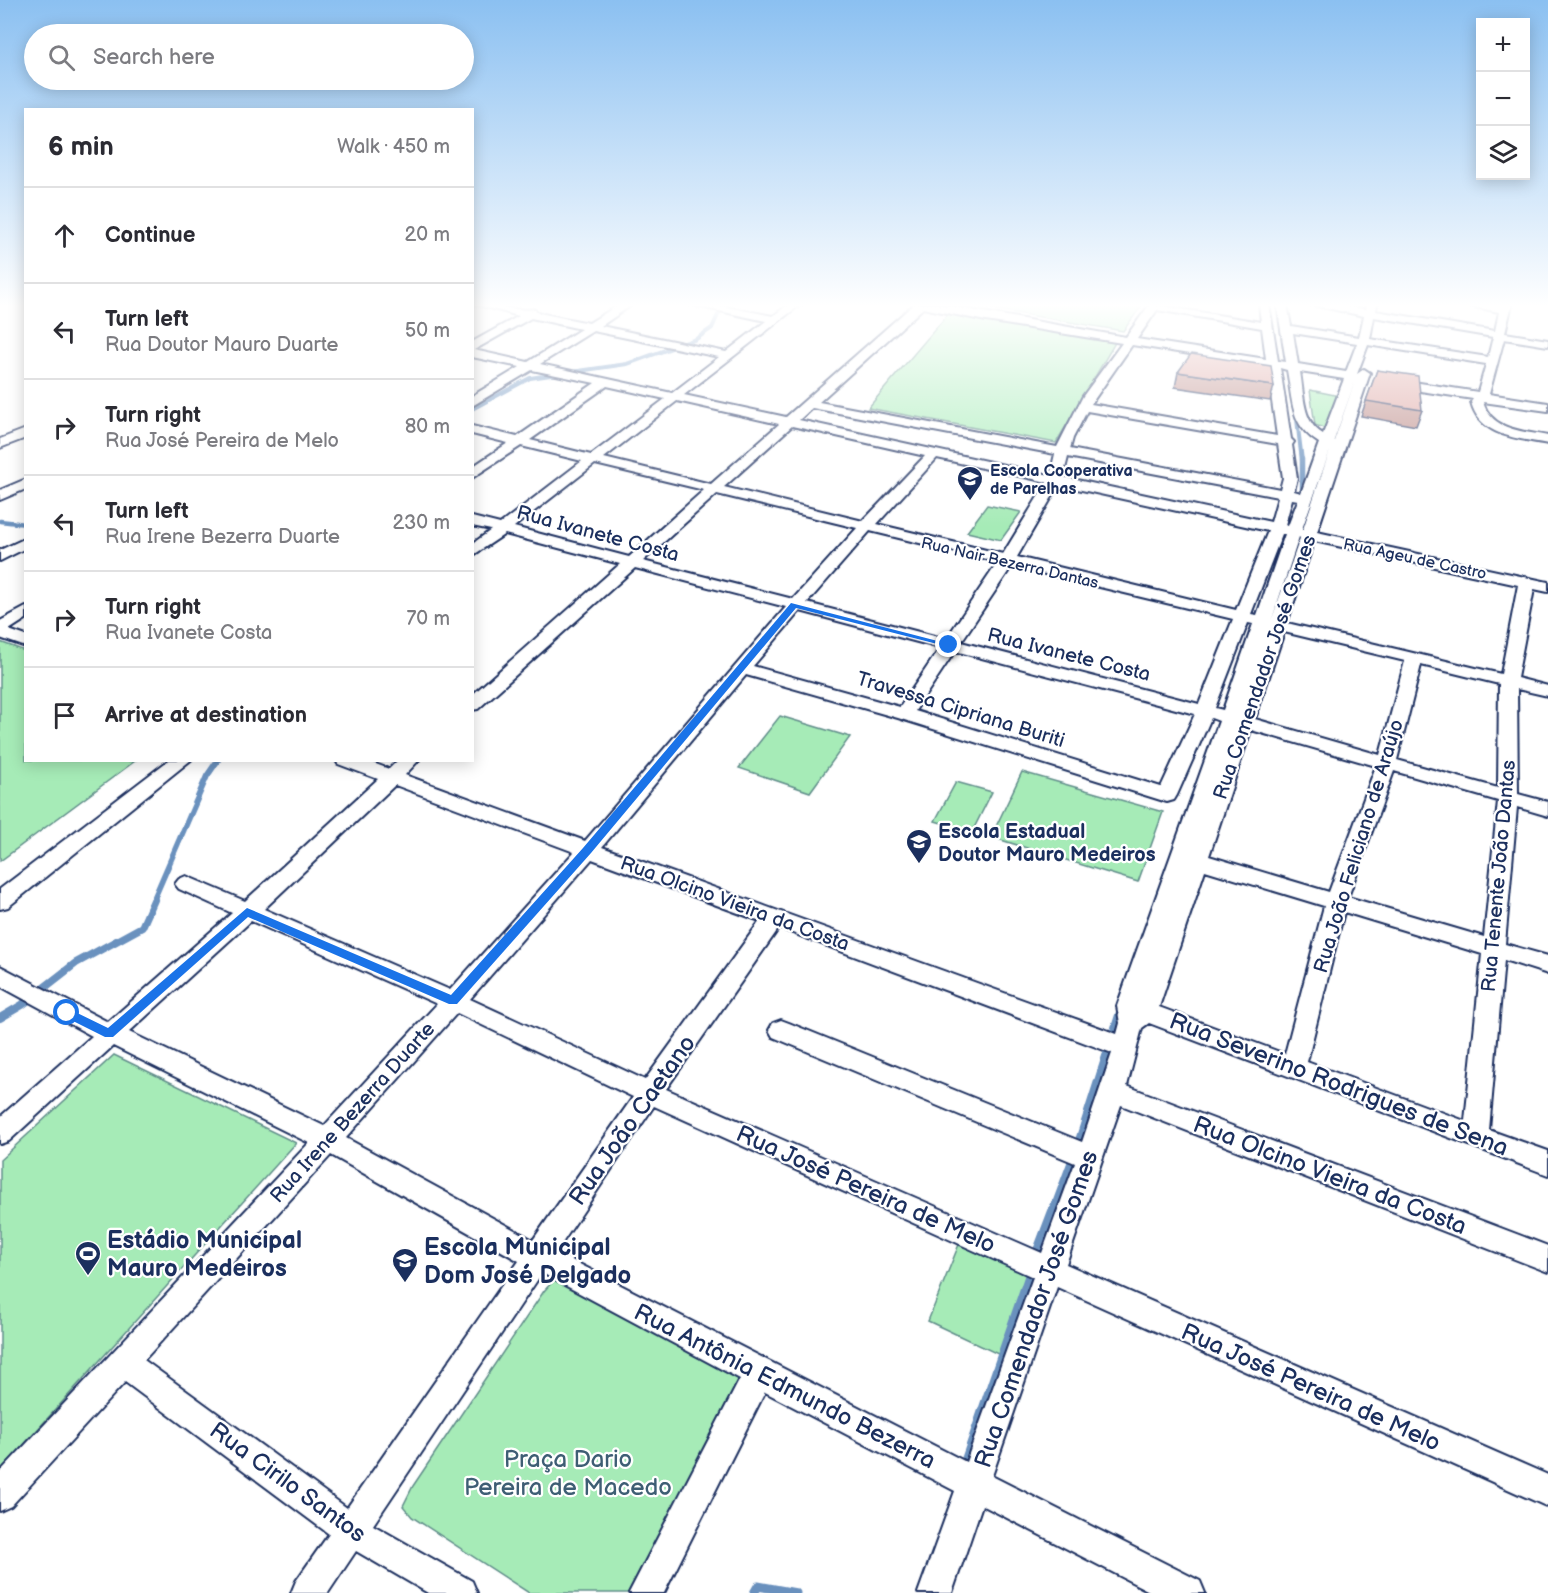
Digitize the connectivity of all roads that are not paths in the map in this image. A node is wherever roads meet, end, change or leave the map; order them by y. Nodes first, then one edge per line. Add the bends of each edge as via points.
1 (509, 378) edge
2 (582, 378) edge
3 (701, 378) edge
4 (840, 378) edge
5 (1102, 378) edge
6 (1277, 378) edge
7 (1296, 378) edge
8 (1349, 378) edge
9 (1373, 378) edge
10 (1383, 378) edge
11 (1486, 378) edge
12 (603, 383) junction
13 (1482, 394) junction
14 (675, 398) junction
15 (474, 401) edge
16 (1548, 401) edge
17 (812, 404) junction
18 (1083, 406) junction
19 (1548, 407) edge
20 (789, 423) junction
21 (474, 431) edge
22 (24, 434) edge
23 (1548, 440) edge
24 (518, 442) junction
25 (1287, 442) junction
26 (0, 444) edge
27 (1333, 446) junction
28 (1062, 452) junction
29 (935, 453) junction
30 (591, 460) junction
31 (474, 473) edge
32 (1056, 479) junction
33 (24, 484) edge
34 (713, 490) junction
35 (1287, 494) junction
36 (0, 496) edge
37 (1314, 499) junction
38 (474, 522) edge
39 (863, 527) junction
40 (503, 530) junction
41 (1293, 531) junction
42 (24, 543) edge
43 (474, 551) edge
44 (0, 556) edge
45 (1007, 561) junction
46 (630, 563) junction
47 (1527, 582) junction
48 (1548, 587) edge
49 (794, 605) junction
50 (24, 613) edge
51 (1242, 617) junction
52 (1271, 624) junction
53 (0, 628) edge
54 (0, 632) edge
55 (24, 641) edge
56 (949, 645) junction
57 (1414, 659) junction
58 (742, 668) junction
59 (1508, 681) junction
60 (1548, 691) edge
61 (474, 703) edge
62 (1205, 711) junction
63 (904, 714) junction
64 (1238, 721) junction
65 (179, 762) edge
66 (350, 762) edge
67 (408, 762) edge
68 (1387, 763) junction
69 (391, 778) junction
70 (1508, 798) junction
71 (1548, 809) edge
72 (587, 851) junction
73 (1190, 858) junction
74 (186, 884) dead end
75 (0, 901) edge
76 (1336, 902) junction
77 (247, 912) junction
78 (776, 917) junction
79 (1492, 948) junction
80 (1548, 965) edge
81 (0, 975) edge
82 (453, 1001) junction
83 (1133, 1022) junction
84 (781, 1030) dead end
85 (109, 1034) junction
86 (1294, 1067) junction
87 (1113, 1090) junction
88 (649, 1093) junction
89 (0, 1133) edge
90 (1476, 1135) junction
91 (327, 1140) junction
92 (1089, 1157) junction
93 (1548, 1162) edge
94 (538, 1257) junction
95 (1548, 1259) edge
96 (1048, 1271) junction
97 (122, 1362) junction
98 (759, 1373) junction
99 (975, 1483) junction
100 (1548, 1491) edge
101 (0, 1495) edge
102 (350, 1530) junction
103 (308, 1593) edge
104 (460, 1593) edge
105 (646, 1593) edge
106 (935, 1593) edge
107 (1188, 1593) edge

1 - 15 street
2 - 12 street, Rua Ageu de Castro
3 - 14 street
4 - 17 street
5 - 18 street
6 - 25 street
7 - 27 street via 1302,420 1310,431
8 - 27 street, Rua Comendador José Gomes
9 - 27 street, Rua Comendador José Gomes
10 - 13 street
11 - 13 street
12 - 14 street, Rua Ageu de Castro
12 - 24 street
13 - 16 street
13 - 19 street
13 - 23 street via 1478,410 1495,427
14 - 20 street, Rua Ageu de Castro
14 - 30 street
17 - 20 street
17 - 28 street
18 - 25 street
18 - 28 street
20 - 29 street, Rua Ageu de Castro
20 - 34 street
21 - 24 street, Rua Nair Bezerra Dantas
22 - 26 street
24 - 30 street, Rua Nair Bezerra Dantas
24 - 31 street
25 - 35 street
27 - 37 street, Rua Comendador José Gomes
28 - 32 street
28 - 35 street
29 - 32 street, Rua Ageu de Castro
29 - 39 street, Rua Irene Bezerra Duarte
30 - 34 street, Rua Nair Bezerra Dantas
30 - 40 street
32 - 41 street, Rua Ageu de Castro
32 - 45 street
33 - 36 street
34 - 39 street, Rua Nair Bezerra Dantas
34 - 46 street
35 - 37 street
35 - 41 street
37 - 41 street, Rua Comendador José Gomes
38 - 40 street, Rua Ivanete Costa
39 - 45 street, Rua Nair Bezerra Dantas
39 - 49 street, Rua Irene Bezerra Duarte
40 - 43 street
40 - 46 street, Rua Ivanete Costa
41 - 47 street, Rua Ageu de Castro
41 - 51 street
41 - 52 street, Rua Comendador José Gomes
42 - 44 street
45 - 51 street, Rua Nair Bezerra Dantas
45 - 56 street
46 - 49 street, Rua Ivanete Costa
46 - 61 street
47 - 48 street, Rua Ageu de Castro
47 - 59 street, Rua Tenente João Dantas
49 - 56 street, Rua Ivanete Costa
49 - 58 street, Rua Irene Bezerra Duarte
50 - 53 street
51 - 52 street, Rua Nair Bezerra Dantas
51 - 62 street
52 - 57 street, Rua Nair Bezerra Dantas
52 - 64 street, Rua Comendador José Gomes
54 - 55 street
56 - 62 street, Rua Ivanete Costa
56 - 63 street
57 - 59 street, Rua Nair Bezerra Dantas
57 - 68 street, Rua João Feliciano de Araújo
58 - 63 street, Travessa Cipriana Buriti
58 - 72 street, Rua Irene Bezerra Duarte
59 - 60 street, Rua Nair Bezerra Dantas
59 - 70 street, Rua Tenente João Dantas
62 - 63 street, Travessa Cipriana Buriti via 1167,795
62 - 64 street, Rua Ivanete Costa
64 - 68 street, Rua Ivanete Costa
64 - 73 street, Rua Comendador José Gomes
65 - 75 street
66 - 69 street, Rua Olcino Vieira da Costa
67 - 69 street
68 - 70 street, Rua Ivanete Costa
68 - 76 street, Rua João Feliciano de Araújo
69 - 72 street, Rua Olcino Vieira da Costa
69 - 77 street
70 - 71 street, Rua Ivanete Costa
70 - 79 street, Rua Tenente João Dantas
72 - 78 street, Rua Olcino Vieira da Costa
72 - 82 street, Rua Irene Bezerra Duarte
73 - 76 street
73 - 83 street, Rua Comendador José Gomes
74 - 77 street, Rua José Pereira de Melo
76 - 79 street
76 - 86 street, Rua João Feliciano de Araújo
77 - 82 street, Rua José Pereira de Melo
77 - 85 street
78 - 83 street, Rua Olcino Vieira da Costa
78 - 88 street, Rua João Caetano
79 - 80 street
79 - 90 street, Rua Tenente João Dantas
81 - 85 street, Rua Antônia Edmundo Bezerra
82 - 88 street, Rua José Pereira de Melo
82 - 91 street, Rua Irene Bezerra Duarte
83 - 86 street, Rua Severino Rodrigues de Sena
83 - 87 street, Rua Comendador José Gomes
84 - 92 street
85 - 89 street
85 - 91 street, Rua Antônia Edmundo Bezerra
86 - 90 street, Rua Severino Rodrigues de Sena
87 - 92 street, Rua Comendador José Gomes
87 - 95 street, Rua Olcino Vieira da Costa
88 - 94 street, Rua João Caetano
88 - 96 street, Rua José Pereira de Melo
90 - 93 street, Rua Severino Rodrigues de Sena
91 - 94 street, Rua Antônia Edmundo Bezerra
91 - 97 street, Rua Irene Bezerra Duarte
92 - 96 street, Rua Comendador José Gomes
94 - 98 street, Rua Antônia Edmundo Bezerra
94 - 102 street, Rua João Caetano
96 - 99 street, Rua Comendador José Gomes
96 - 100 street, Rua José Pereira de Melo
97 - 101 street, Rua Irene Bezerra Duarte
97 - 102 street, Rua Cirilo Santos
98 - 99 street, Rua Antônia Edmundo Bezerra
98 - 105 street
99 - 106 street, Rua Comendador José Gomes
99 - 107 street, Rua Antônia Edmundo Bezerra
102 - 103 street, Rua João Caetano
102 - 104 street, Rua Cirilo Santos

